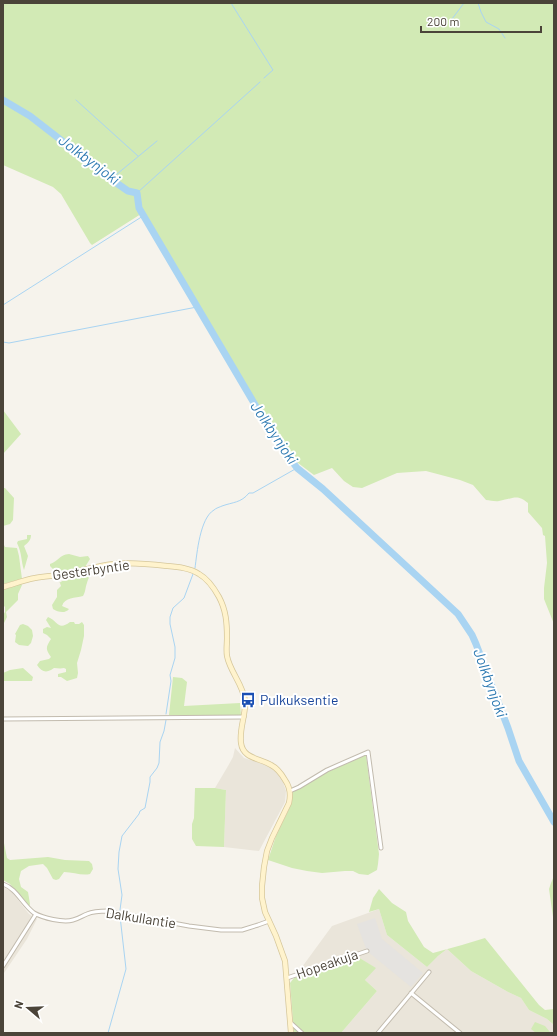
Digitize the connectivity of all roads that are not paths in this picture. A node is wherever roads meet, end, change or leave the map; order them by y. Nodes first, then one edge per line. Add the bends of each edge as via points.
1 (3, 587) edge
2 (244, 717) junction
3 (3, 719) edge
4 (290, 791) junction
5 (381, 848) dead end
6 (3, 884) edge
7 (36, 914) junction
8 (269, 921) junction
9 (367, 951) dead end
10 (3, 966) edge
11 (429, 972) dead end
12 (287, 978) junction
13 (411, 993) junction
14 (291, 1023) junction
15 (291, 1033) edge
16 (302, 1033) edge
17 (378, 1033) edge
18 (460, 1033) edge

1 - 2 street, Gesterbyntie via 36,578 119,563 175,567 199,573 214,589 224,610 227,621 227,656 242,689 245,702
2 - 3 street
2 - 4 street, Gesterbyntie via 240,737 244,752 277,769
4 - 5 street via 327,770 368,752
4 - 8 street via 289,803 272,838 264,866 262,898
6 - 7 street, Dalkullantie via 9,886
7 - 8 street, Dalkullantie via 68,921 88,913 108,912 189,926 232,930 250,928
7 - 10 street
8 - 12 street via 283,953
9 - 12 street, Hopeakuja
11 - 13 street
12 - 14 street
13 - 17 street
13 - 18 street
14 - 15 street
14 - 16 street

